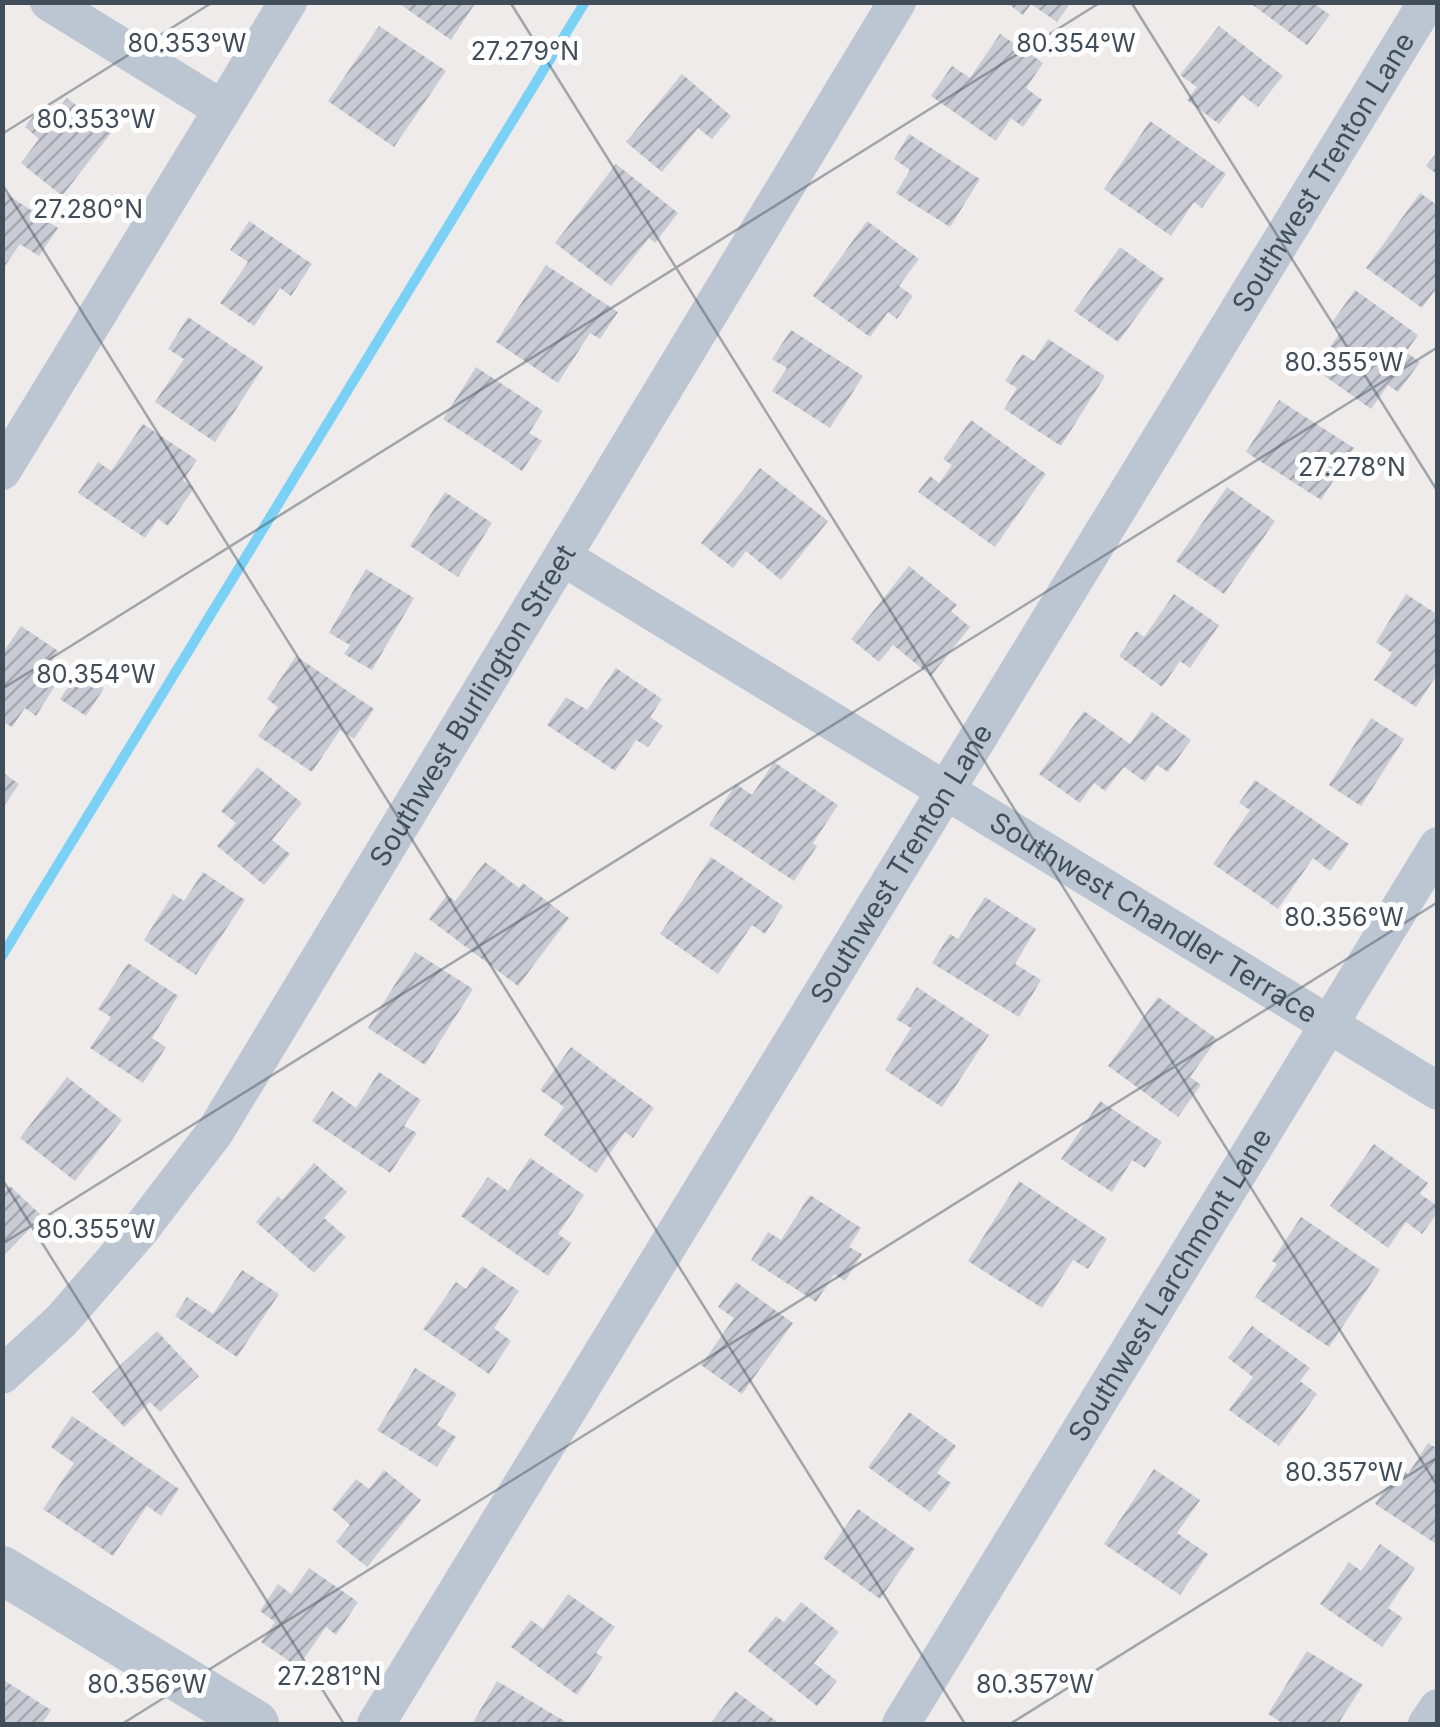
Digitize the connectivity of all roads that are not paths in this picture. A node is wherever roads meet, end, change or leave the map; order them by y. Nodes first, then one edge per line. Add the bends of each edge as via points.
1 (49, 2) edge
2 (288, 2) edge
3 (897, 2) edge
4 (1427, 2) edge
5 (222, 108) junction
6 (2, 471) edge
7 (563, 557) junction
8 (947, 789) junction
9 (1438, 846) edge
10 (1328, 1025) junction
11 (1438, 1090) edge
12 (2, 1375) edge
13 (2, 1570) edge
14 (1438, 1708) edge
15 (255, 1724) edge
16 (376, 1724) edge
17 (901, 1724) edge
18 (1427, 1724) edge

1 - 5 street
2 - 5 street
3 - 7 street, Southwest Burlington Street
4 - 8 street, Southwest Trenton Lane
5 - 6 street
7 - 8 street, Southwest Chandler Terrace
7 - 12 street, Southwest Burlington Street via 215,1132 107,1269
8 - 10 street, Southwest Chandler Terrace
8 - 16 street, Southwest Trenton Lane
9 - 10 street, Southwest Larchmont Lane
10 - 11 street, Southwest Chandler Terrace
10 - 17 street, Southwest Larchmont Lane
13 - 15 street
14 - 18 street

